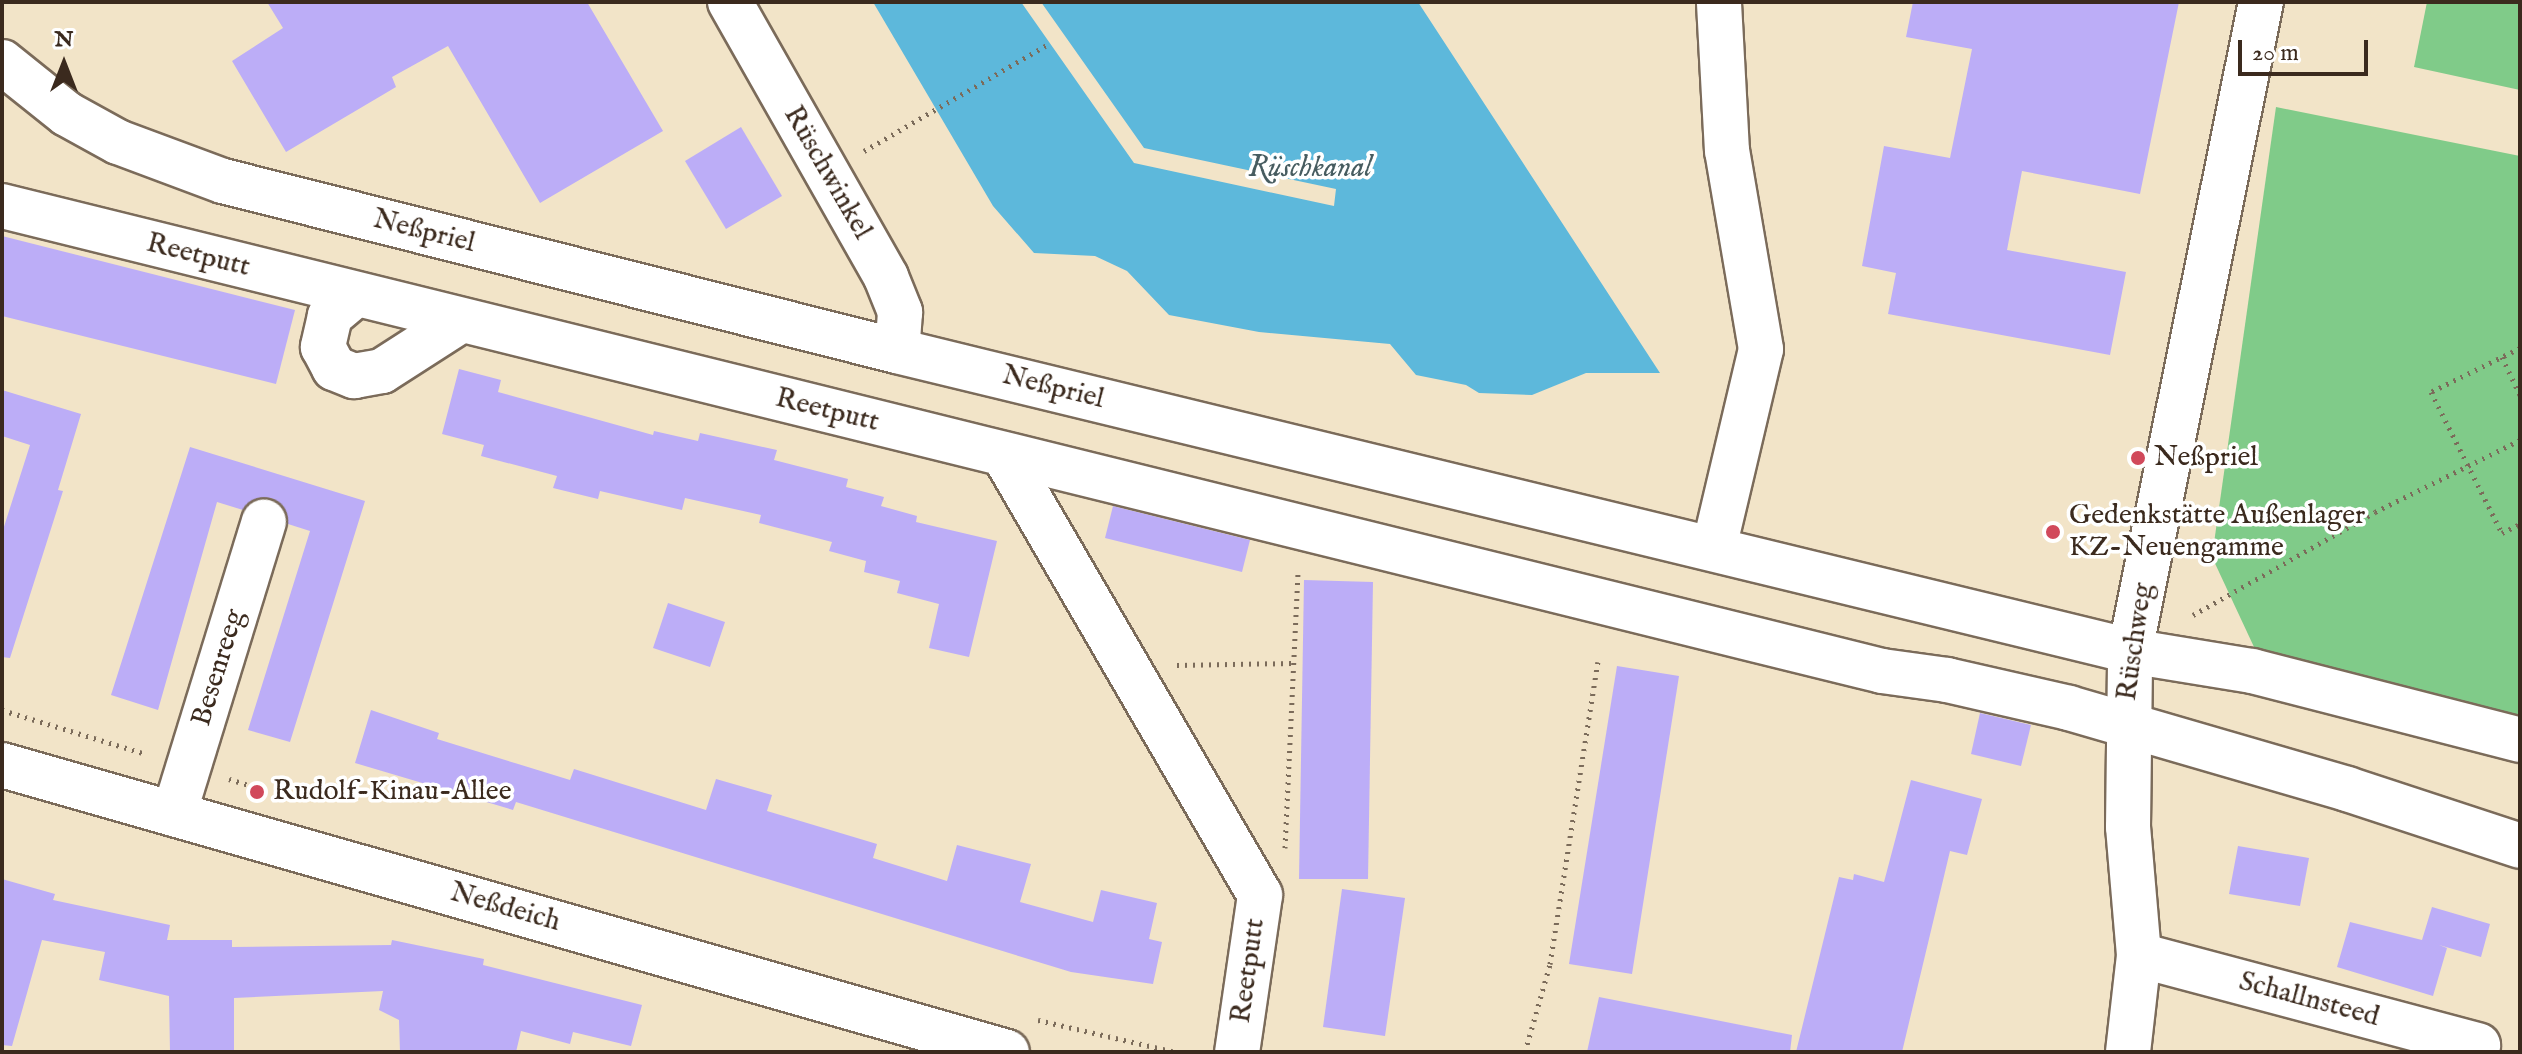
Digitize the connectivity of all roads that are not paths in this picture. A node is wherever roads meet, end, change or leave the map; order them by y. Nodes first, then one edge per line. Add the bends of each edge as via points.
1 (730, 2) edge
2 (1719, 2) edge
3 (2261, 2) edge
4 (12, 85) edge
5 (2, 206) edge
6 (355, 295) junction
7 (460, 321) junction
8 (897, 351) junction
9 (1004, 455) junction
10 (264, 522) dead end
11 (1714, 548) junction
12 (2130, 651) junction
13 (2127, 728) junction
14 (2520, 740) edge
15 (2, 765) edge
16 (174, 814) junction
17 (2520, 846) edge
18 (2139, 955) junction
19 (2478, 1045) dead end
20 (1007, 1052) edge
21 (1237, 1052) edge
22 (2128, 1052) edge

1 - 8 street, Rüschwinkel via 886,277 900,312
2 - 11 street via 1727,151 1761,349
3 - 12 street, Rüschweg
4 - 8 street, Neßpriel via 118,142 223,181
5 - 6 street, Reetputt
6 - 7 street, Reetputt
6 - 7 street via 330,316 323,347 334,368 354,376 382,371
7 - 9 street, Reetputt
8 - 11 street, Neßpriel
9 - 13 street via 1882,671 2069,708
9 - 21 street, Reetputt via 1260,895
10 - 16 street, Besenreeg
11 - 12 street, Neßpriel
12 - 13 street, Rüschweg
12 - 14 street, Neßpriel via 2252,671
13 - 17 street via 2347,789
13 - 18 street, Rüschweg via 2128,827
15 - 16 street, Neßdeich
16 - 20 street, Neßdeich
18 - 19 street, Schallnsteed
18 - 22 street, Rüschweg

